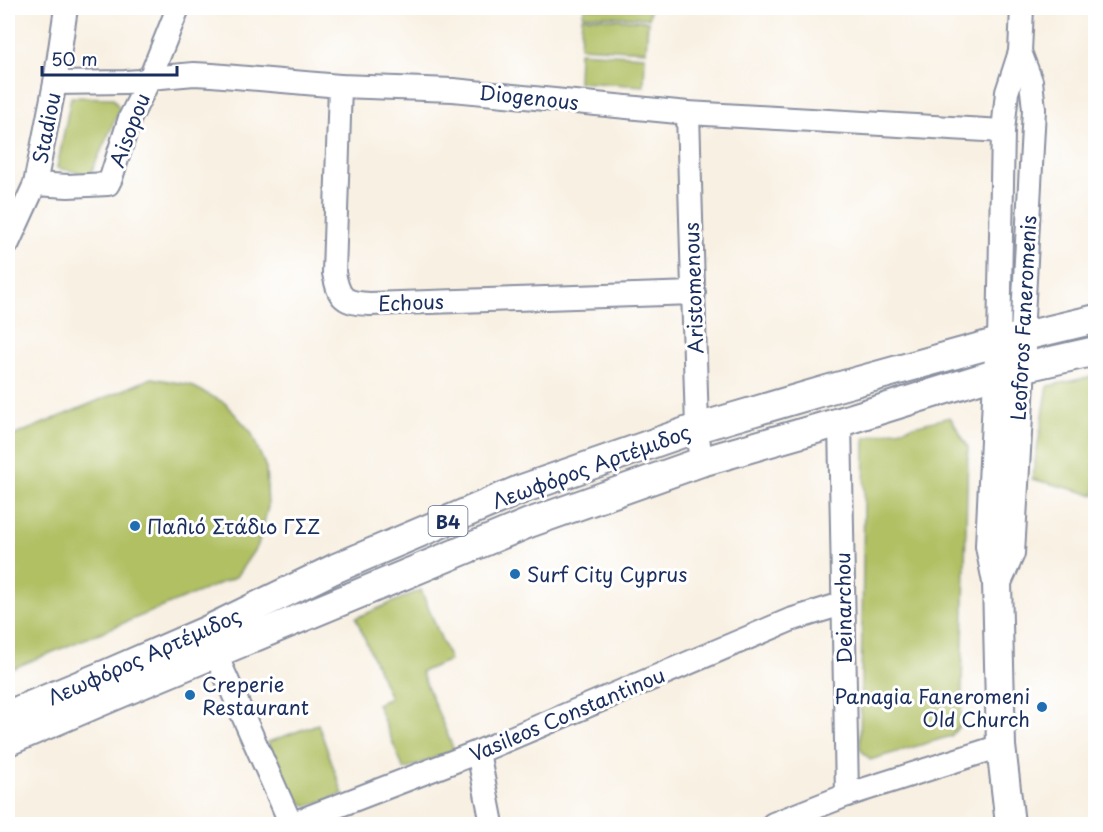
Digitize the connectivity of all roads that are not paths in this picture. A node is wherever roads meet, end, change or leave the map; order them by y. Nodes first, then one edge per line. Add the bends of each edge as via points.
1 (66, 8) edge
2 (178, 8) edge
3 (1022, 8) edge
4 (1020, 52) junction
5 (150, 78) junction
6 (55, 83) junction
7 (340, 86) junction
8 (688, 113) junction
9 (1003, 130) junction
10 (35, 184) junction
11 (8, 243) edge
12 (694, 293) junction
13 (1095, 319) edge
14 (1011, 339) junction
15 (1095, 351) edge
16 (1010, 370) junction
17 (840, 422) junction
18 (697, 428) junction
19 (701, 462) junction
20 (842, 604) junction
21 (211, 642) junction
22 (8, 715) edge
23 (8, 741) edge
24 (1000, 746) junction
25 (478, 752) junction
26 (847, 795) junction
27 (810, 817) edge
28 (291, 824) edge
29 (492, 825) edge
30 (773, 825) edge
31 (1010, 825) edge

1 - 6 street, Stadiou
2 - 5 street, Aisopou
3 - 4 street, Leoforos Faneromenis
4 - 9 street, Leoforos Faneromenis via 1007,93
4 - 14 street, Leoforos Faneromenis via 1031,81 1034,109
5 - 6 street, Diogenous
5 - 7 street, Diogenous via 194,74
5 - 10 street, Aisopou via 130,118 108,184
6 - 10 street, Stadiou
7 - 8 street, Diogenous via 453,90
7 - 12 street, Echous via 334,273 344,298 355,304 370,304
8 - 9 street, Diogenous
8 - 12 street, Aristomenous
9 - 14 street, Leoforos Faneromenis
10 - 11 street, Stadiou
12 - 18 street, Aristomenous
13 - 14 main road, Λεωφόρος Αρτέμιδος / B4
14 - 16 main road, Leoforos Faneromenis
14 - 18 main road, Λεωφόρος Αρτέμιδος / B4
15 - 16 main road, Λεωφόρος Αρτέμιδος / B4
16 - 17 main road, Λεωφόρος Αρτέμιδος / B4
16 - 24 main road, Leoforos Faneromenis via 990,546 997,582
17 - 19 main road, Λεωφόρος Αρτέμιδος / B4
17 - 20 street, Deinarchou
18 - 19 street, Aristomenous
18 - 21 main road, Λεωφόρος Αρτέμιδος / B4 via 522,489 336,568
19 - 21 main road, Λεωφόρος Αρτέμιδος / B4
20 - 25 street, Vasileos Constantinou via 790,620
20 - 26 street, Deinarchou
21 - 22 main road, Λεωφόρος Αρτέμιδος / B4 via 107,674
21 - 23 main road, Λεωφόρος Αρτέμιδος / B4 via 144,682
21 - 28 street
24 - 26 street
24 - 31 main road, Leoforos Faneromenis
25 - 28 street, Vasileos Constantinou
25 - 29 street
26 - 27 street
27 - 30 street

